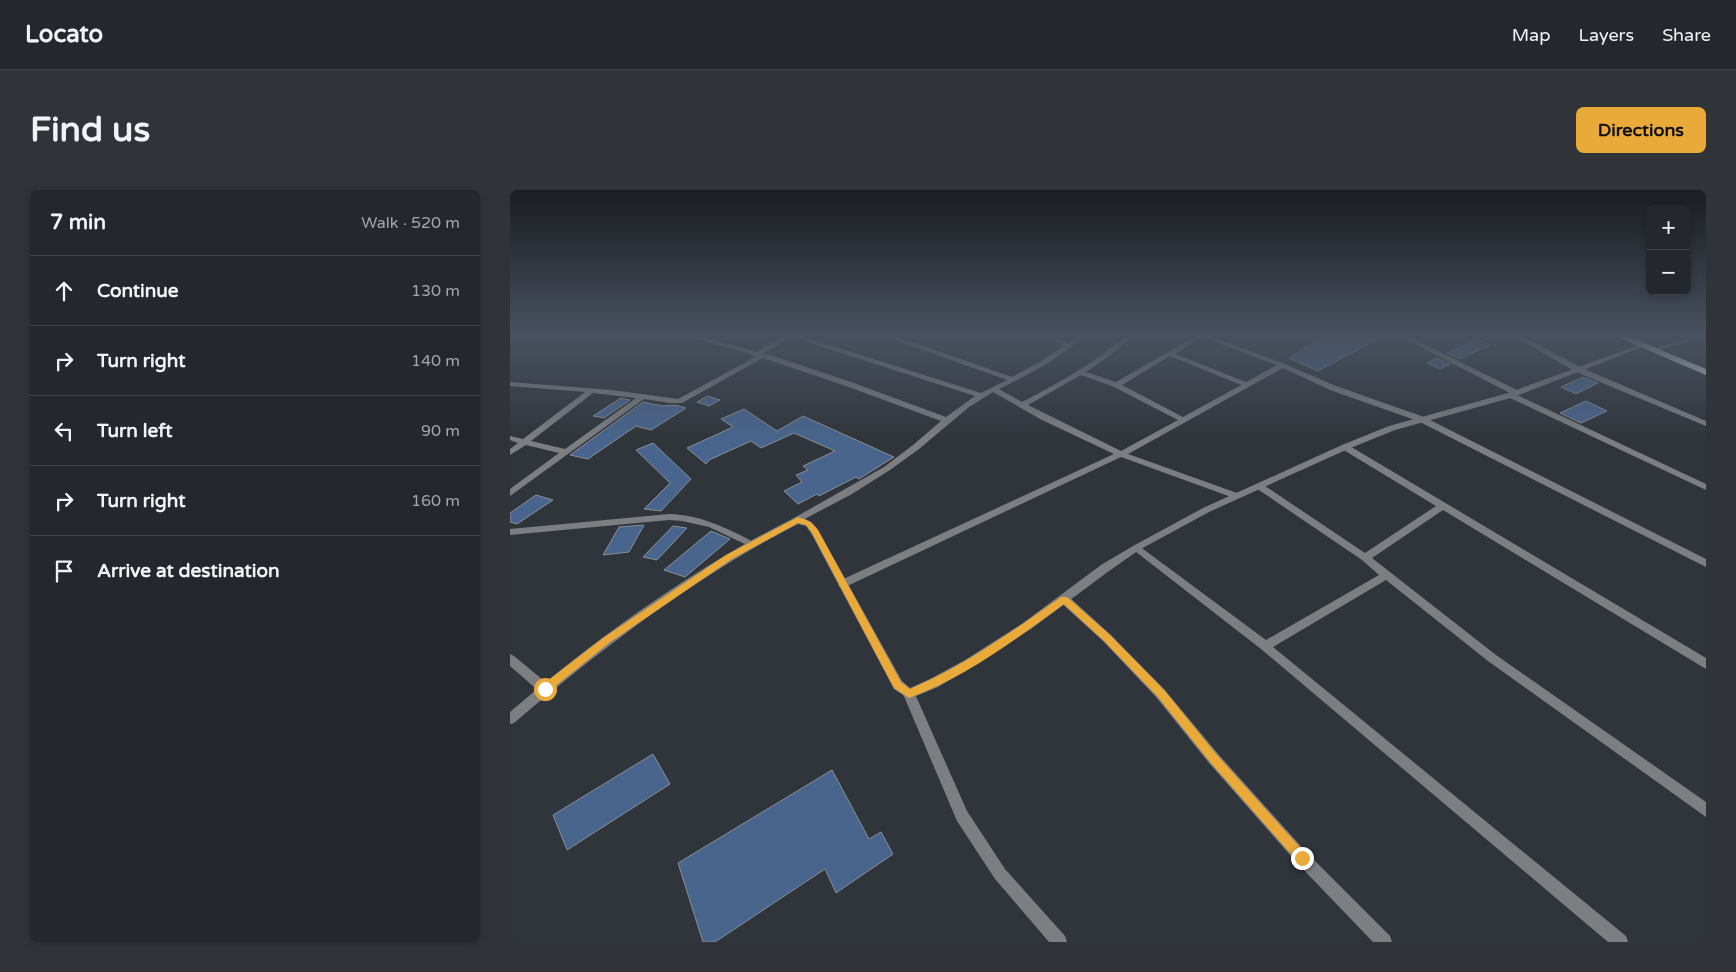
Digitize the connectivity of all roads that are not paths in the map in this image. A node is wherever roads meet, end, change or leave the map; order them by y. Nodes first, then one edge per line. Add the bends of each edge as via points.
1 (733, 369) edge
2 (802, 369) edge
3 (898, 369) edge
4 (983, 369) edge
5 (1032, 369) edge
6 (1089, 369) edge
7 (1144, 369) edge
8 (1207, 369) edge
9 (1275, 369) edge
10 (1291, 369) edge
11 (1465, 369) edge
12 (1579, 370) joint
13 (1082, 374) junction
14 (1012, 379) junction
15 (510, 384) edge
16 (1117, 385) junction
17 (1247, 385) junction
18 (993, 389) junction
19 (592, 390) junction
20 (1513, 394) junction
21 (642, 396) junction
22 (982, 396) junction
23 (1022, 405) junction
24 (1421, 419) junction
25 (946, 420) junction
26 (1184, 420) junction
27 (1706, 424) edge
28 (510, 438) edge
29 (525, 442) junction
30 (1345, 447) junction
31 (565, 452) junction
32 (510, 453) edge
33 (1121, 454) junction
34 (1259, 486) junction
35 (1706, 487) edge
36 (510, 493) edge
37 (1237, 496) junction
38 (1441, 507) junction
39 (798, 520) junction
40 (510, 532) edge
41 (751, 544) junction
42 (1136, 548) junction
43 (1365, 558) junction
44 (1706, 563) edge
45 (1387, 575) junction
46 (843, 584) junction
47 (1064, 599) junction
48 (1264, 646) junction
49 (510, 659) edge
50 (1706, 664) edge
51 (545, 689) junction
52 (909, 694) junction
53 (510, 719) edge
54 (1706, 810) edge
55 (1059, 942) edge
56 (1384, 942) edge
57 (1620, 942) edge

1 - 21 street via 678,401
2 - 25 street
3 - 22 street
4 - 14 street
5 - 14 street
6 - 13 street
7 - 16 street
8 - 17 street
9 - 17 street
10 - 24 street via 1333,388
11 - 20 street
12 - 20 street
12 - 27 street
13 - 16 street
13 - 23 street
14 - 18 street
15 - 19 street
16 - 26 street
17 - 26 street
18 - 22 street
18 - 23 street
19 - 21 street
19 - 29 street
20 - 24 street
20 - 35 street
21 - 31 street
22 - 25 street
23 - 33 street
24 - 30 street
24 - 44 street
25 - 39 street via 900,460
26 - 33 street
28 - 29 street
29 - 31 street
29 - 32 street
30 - 34 street
30 - 38 street
31 - 36 street
33 - 37 street
33 - 46 street
34 - 37 street
34 - 43 street
37 - 42 street
38 - 43 street
38 - 50 street
39 - 41 street
39 - 46 street via 809,524 815,532
40 - 41 street via 690,517 703,520
41 - 51 street via 606,641
42 - 47 street
42 - 48 street
43 - 45 street
45 - 48 street
45 - 54 street via 1549,700
46 - 52 street via 898,685
47 - 52 street via 969,663
47 - 56 street via 1160,693 1302,858
48 - 57 street
49 - 51 street
51 - 53 street
52 - 55 street via 962,816 1000,874

